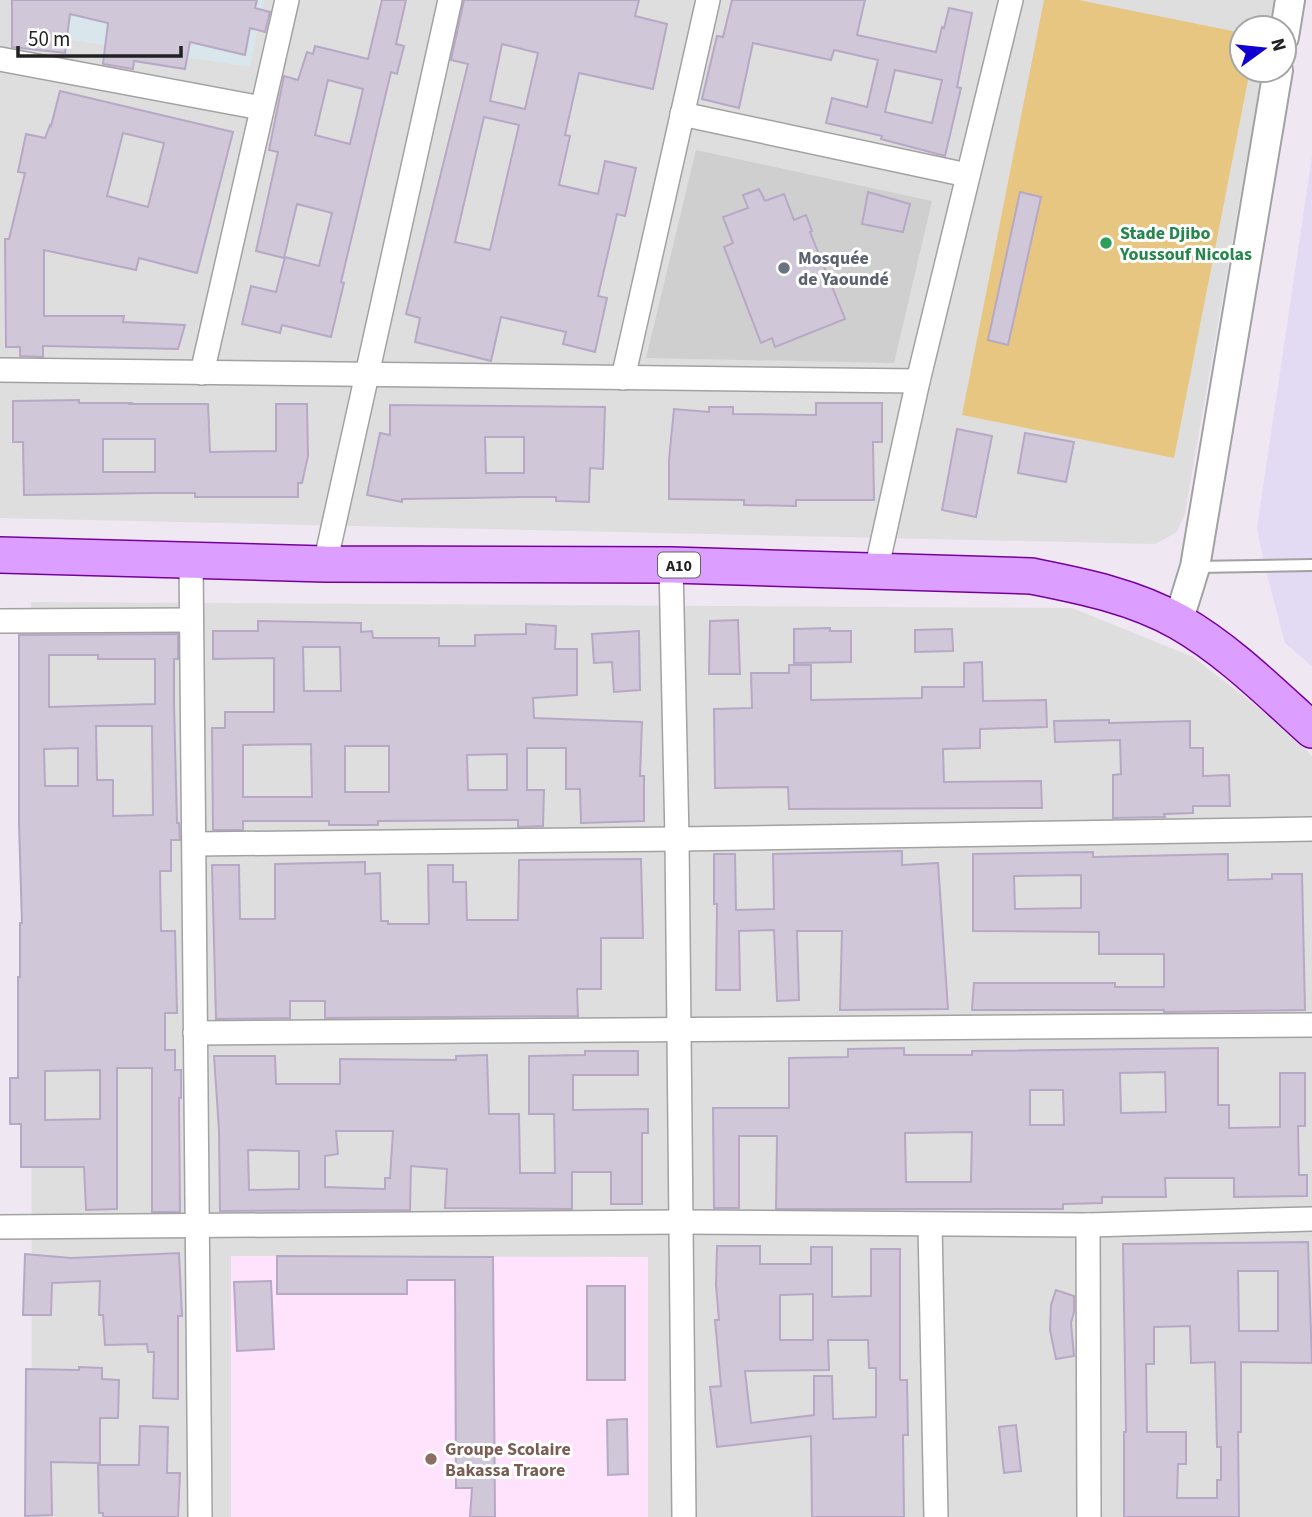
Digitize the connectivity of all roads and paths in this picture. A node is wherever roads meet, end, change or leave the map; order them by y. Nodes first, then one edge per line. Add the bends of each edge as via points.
1 (287, 0) edge
2 (450, 0) edge
3 (708, 0) edge
4 (1011, 0) edge
5 (0, 59) edge
6 (1276, 84) edge
7 (261, 108) junction
8 (682, 114) junction
9 (967, 175) junction
10 (0, 370) edge
11 (202, 373) junction
12 (367, 375) junction
13 (623, 378) junction
14 (918, 381) junction
15 (0, 555) edge
16 (191, 560) junction
17 (325, 564) junction
18 (671, 565) junction
19 (1312, 565) edge
20 (1195, 567) junction
21 (876, 571) junction
22 (191, 620) junction
23 (0, 621) edge
24 (1178, 622) junction
25 (1312, 730) edge
26 (1312, 829) edge
27 (677, 839) junction
28 (195, 844) junction
29 (1312, 1025) edge
30 (679, 1030) junction
31 (195, 1033) junction
32 (1312, 1219) edge
33 (681, 1222) junction
34 (930, 1225) junction
35 (1088, 1225) junction
36 (197, 1226) junction
37 (0, 1227) edge
38 (200, 1517) edge
39 (684, 1517) edge
40 (936, 1517) edge
41 (1089, 1517) edge

1 - 7 street
2 - 12 street
3 - 8 street
4 - 9 street
5 - 7 street
6 - 20 street
7 - 11 street
8 - 9 street
8 - 13 street
9 - 14 street
10 - 11 street
11 - 12 street
12 - 13 street
12 - 17 street
13 - 14 street
14 - 21 street
15 - 16 main road, A10
16 - 17 main road, A10
16 - 22 street
17 - 18 main road, A10
18 - 21 main road, A10
18 - 27 street
19 - 20 lane
20 - 24 street
21 - 24 main road, A10 via 1031,576 1133,601
22 - 23 street
22 - 28 street
24 - 25 main road, A10 via 1217,647
26 - 27 street
27 - 28 street
27 - 30 street
28 - 31 street
29 - 30 street
30 - 31 street
30 - 33 street
31 - 36 street
32 - 35 street
33 - 34 street
33 - 36 street
33 - 39 street
34 - 35 street
34 - 40 street
35 - 41 street
36 - 37 street
36 - 38 street

